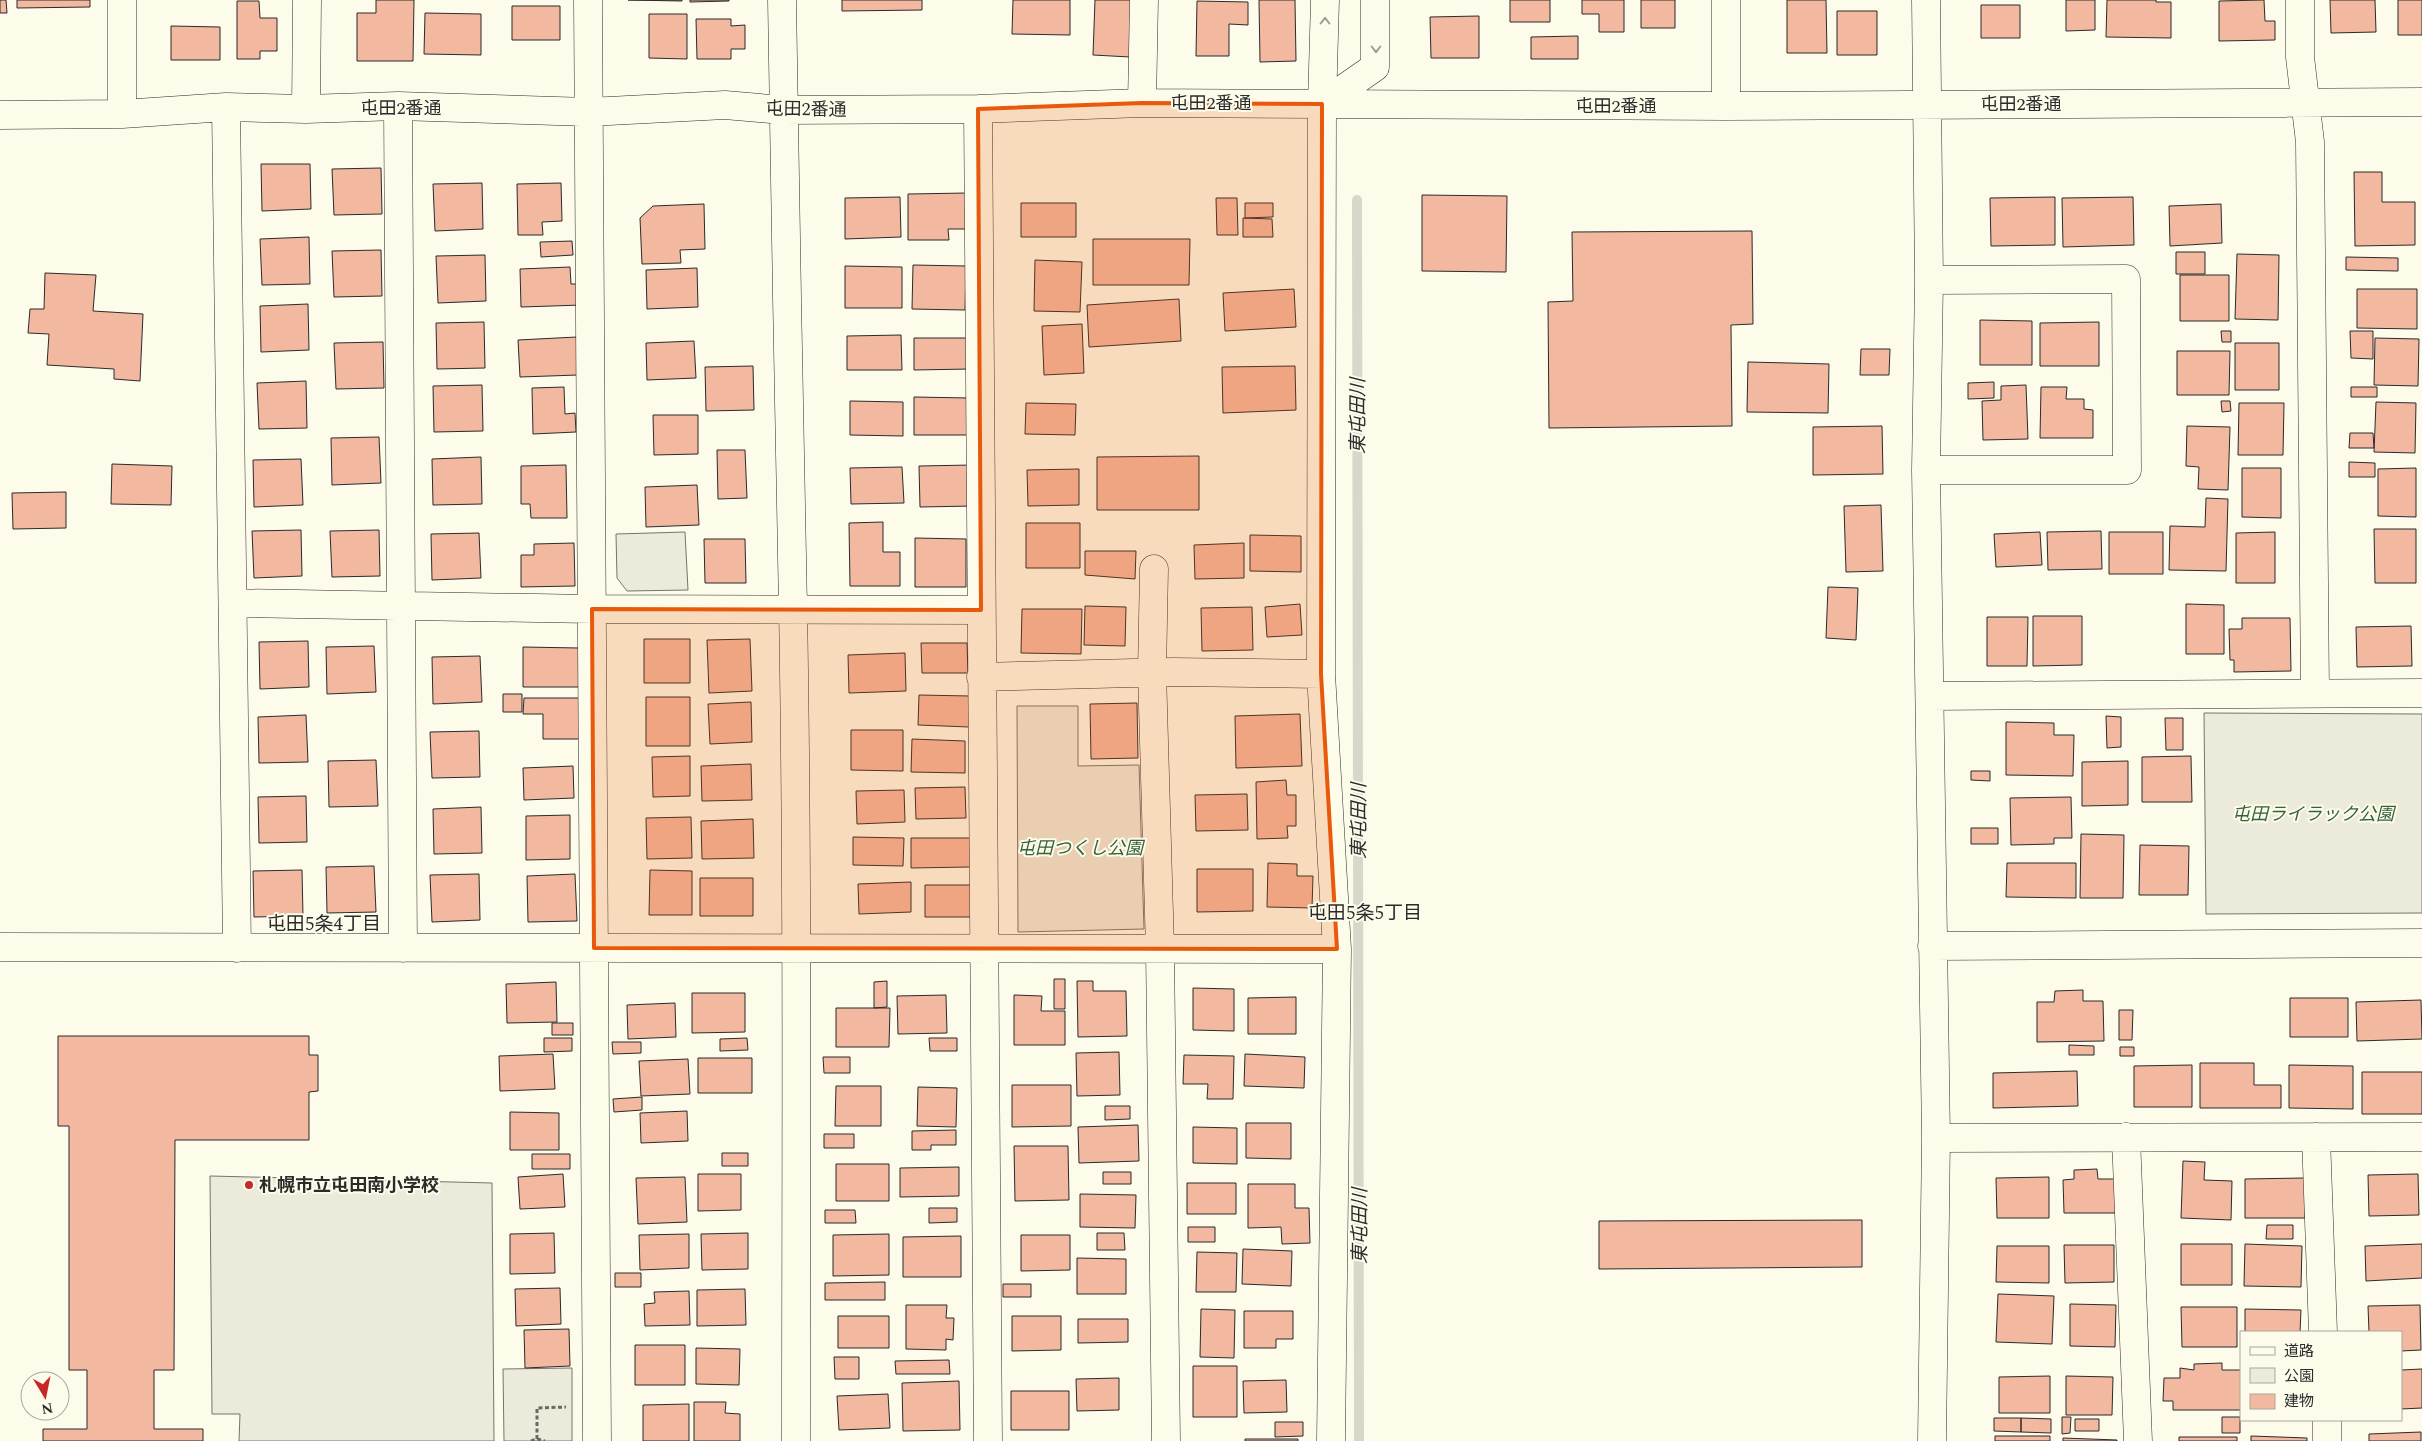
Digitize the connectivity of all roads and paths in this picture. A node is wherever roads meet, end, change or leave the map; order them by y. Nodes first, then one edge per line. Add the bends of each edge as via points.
1 (122, 0) edge
2 (307, 0) edge
3 (588, 0) edge
4 (782, 0) edge
5 (1144, 0) edge
6 (1325, 0) edge
7 (1375, 0) edge
8 (1726, 0) edge
9 (1926, 0) edge
10 (2300, 0) edge
11 (2422, 102) edge
12 (1142, 103) junction
13 (2306, 103) junction
14 (1322, 104) junction
15 (1926, 104) junction
16 (398, 106) junction
17 (1726, 106) junction
18 (226, 107) junction
19 (306, 109) junction
20 (978, 109) junction
21 (782, 110) junction
22 (589, 112) junction
23 (122, 114) junction
24 (0, 115) edge
25 (1929, 280) junction
26 (1926, 470) junction
27 (1154, 569) dead end
28 (232, 603) junction
29 (401, 606) junction
30 (592, 610) junction
31 (793, 610) junction
32 (981, 610) junction
33 (1152, 672) junction
34 (1321, 674) junction
35 (982, 677) junction
36 (2315, 693) junction
37 (2422, 693) edge
38 (1930, 696) junction
39 (2422, 943) edge
40 (1932, 946) junction
41 (0, 948) edge
42 (237, 948) junction
43 (403, 948) junction
44 (594, 948) junction
45 (796, 949) junction
46 (1337, 949) junction
47 (984, 950) junction
48 (1160, 950) junction
49 (2422, 1136) edge
50 (2126, 1137) junction
51 (2316, 1137) junction
52 (1936, 1138) junction
53 (2323, 1331) edge
54 (567, 1407) dead end
55 (2327, 1421) edge
56 (537, 1439) junction
57 (531, 1441) edge
58 (544, 1441) edge
59 (597, 1441) edge
60 (796, 1441) edge
61 (988, 1441) edge
62 (1166, 1441) edge
63 (1331, 1441) edge
64 (1932, 1441) edge
65 (2138, 1441) edge
66 (2328, 1441) edge

1 - 23 street
2 - 19 street
3 - 22 street
4 - 21 street
5 - 12 street
14 -> 6 street
7 -> 14 street via 1375,67
8 - 17 street
9 - 15 street
10 - 13 street via 2300,57
11 - 13 street, 屯田2番通
12 - 14 street, 屯田2番通
12 - 20 street, 屯田2番通
13 - 15 street, 屯田2番通
13 - 36 street via 2310,142
14 - 17 street, 屯田2番通
14 - 34 street
15 - 17 street, 屯田2番通
15 - 25 street
16 - 19 street, 屯田2番通
16 - 22 street, 屯田2番通
16 - 29 street
18 - 19 street, 屯田2番通
18 - 23 street, 屯田2番通
18 - 28 street
20 - 21 street, 屯田2番通
20 - 32 street
21 - 22 street, 屯田2番通 via 725,105
21 - 31 street
22 - 30 street
23 - 24 street, 屯田2番通
25 - 26 street
25 - 26 street via 2126,279 2127,470
26 - 38 street
27 - 33 street
28 - 29 street
28 - 42 street
29 - 30 street
29 - 43 street
30 - 31 street
30 - 44 street
31 - 32 street
31 - 45 street
32 - 35 street
33 - 34 street
33 - 35 street
33 - 48 street
34 - 46 street
35 - 47 street
36 - 37 street
36 - 38 street
38 - 40 street
39 - 40 street
40 - 52 street
41 - 42 street
42 - 43 street
43 - 44 street
44 - 45 street
44 - 59 street
45 - 47 street
45 - 60 street
46 - 48 street
46 - 63 street
47 - 48 street
47 - 61 street
48 - 62 street
49 - 51 street
50 - 51 street
50 - 52 street
50 - 65 street
51 - 53 street
52 - 64 street
54 - 56 path via 537,1408
55 - 66 street
56 - 57 path
56 - 58 path

